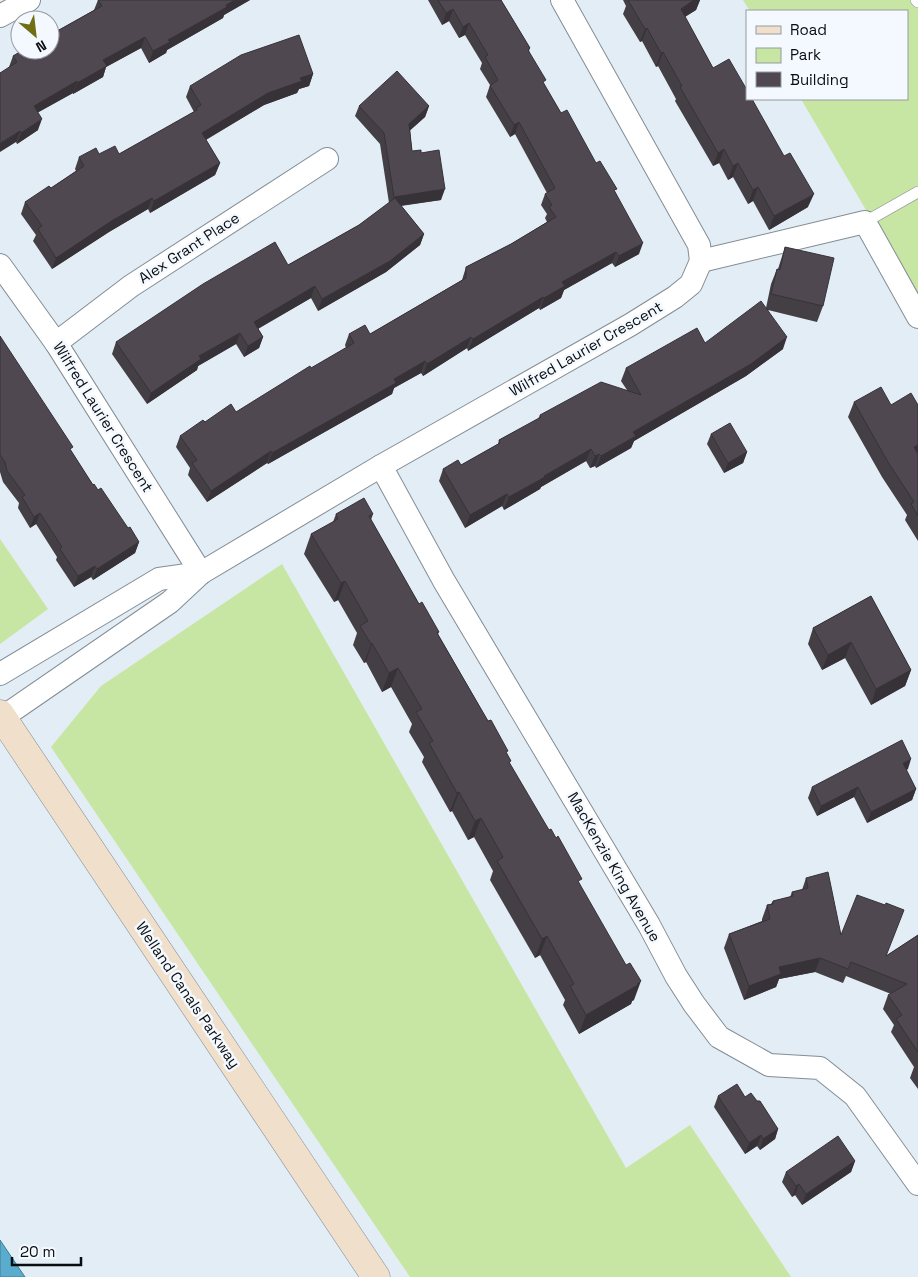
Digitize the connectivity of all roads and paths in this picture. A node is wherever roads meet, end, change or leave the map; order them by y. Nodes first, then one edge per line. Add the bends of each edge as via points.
1 (29, 0) edge
2 (562, 0) edge
3 (0, 16) edge
4 (327, 159) dead end
5 (918, 192) edge
6 (865, 222) junction
7 (701, 261) junction
8 (0, 265) edge
9 (918, 317) edge
10 (56, 343) junction
11 (381, 466) junction
12 (201, 573) junction
13 (0, 674) edge
14 (1, 715) edge
15 (918, 1184) edge
16 (376, 1277) edge

1 - 3 street
2 - 7 street via 699,245
4 - 10 street, Alex Grant Place via 131,286
5 - 6 lane
6 - 7 street
6 - 9 street
7 - 11 street, Wilfred Laurier Crescent via 691,284 676,297
8 - 10 street, Wilfred Laurier Crescent
10 - 12 street, Wilfred Laurier Crescent
11 - 12 street, Wilfred Laurier Crescent
11 - 15 street, MacKenzie King Avenue via 444,581 694,1004 719,1037 769,1065 820,1068 827,1073 855,1096
12 - 13 street, Wilfred Laurier Crescent via 159,579
12 - 14 street, Wilfred Laurier Crescent via 170,602
14 - 16 main road, Welland Canals Parkway

